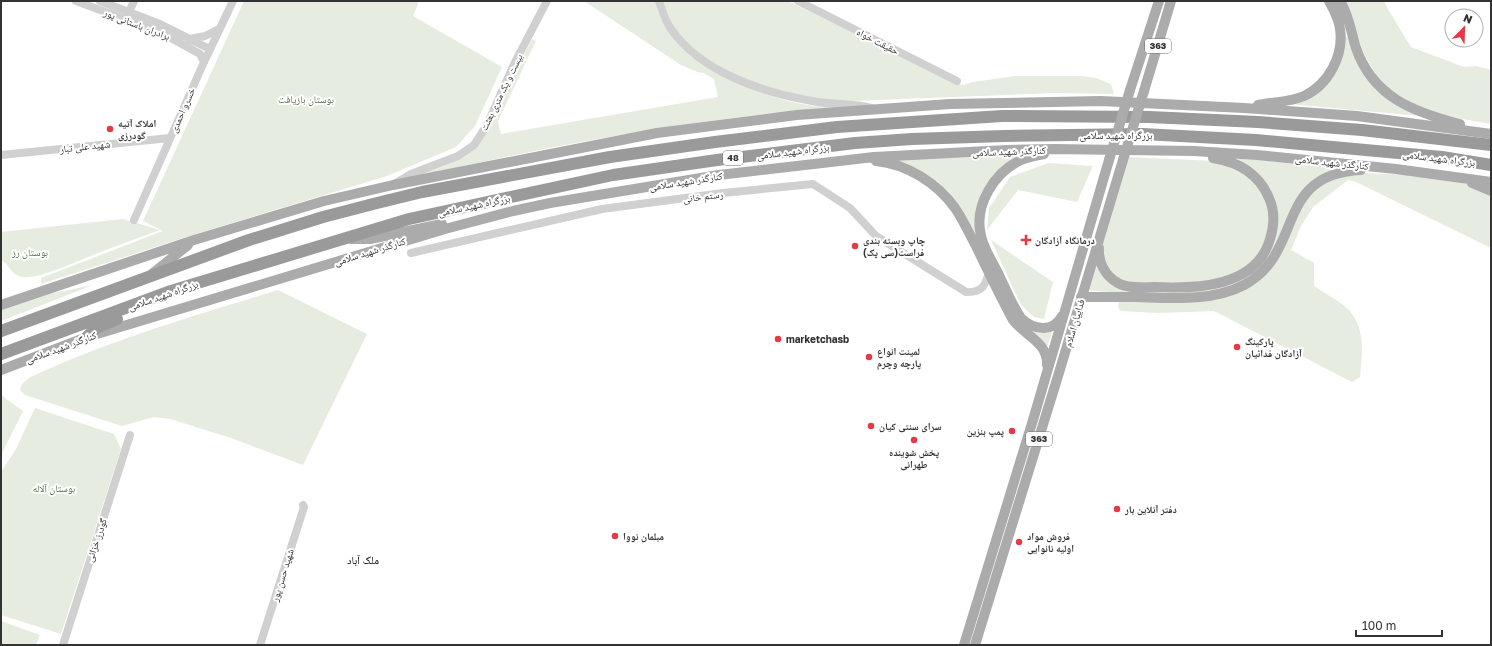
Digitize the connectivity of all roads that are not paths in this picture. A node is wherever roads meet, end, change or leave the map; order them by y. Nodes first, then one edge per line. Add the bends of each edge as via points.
1 (76, 1) edge
2 (100, 1) edge
3 (134, 1) edge
4 (233, 1) edge
5 (547, 1) edge
6 (659, 1) edge
7 (798, 1) edge
8 (1159, 1) edge
9 (1171, 1) edge
10 (1328, 1) edge
11 (1340, 1) edge
12 (129, 12) junction
13 (125, 20) junction
14 (219, 29) junction
15 (190, 39) junction
16 (180, 42) junction
17 (210, 49) junction
18 (204, 62) junction
19 (957, 81) dead end
20 (1244, 108) junction
21 (879, 110) junction
22 (1476, 131) junction
23 (1491, 134) edge
24 (170, 138) junction
25 (1491, 146) edge
26 (1084, 151) junction
27 (1162, 151) junction
28 (1, 155) edge
29 (852, 159) junction
30 (1491, 165) edge
31 (1396, 168) junction
32 (1443, 174) junction
33 (1491, 182) edge
34 (393, 185) junction
35 (1491, 191) edge
36 (513, 211) junction
37 (134, 220) dead end
38 (1101, 232) junction
39 (194, 240) junction
40 (338, 240) junction
41 (411, 253) dead end
42 (989, 271) junction
43 (148, 277) junction
44 (171, 291) junction
45 (1081, 297) junction
46 (1, 305) edge
47 (1065, 308) junction
48 (1, 330) edge
49 (87, 337) junction
50 (1, 354) edge
51 (1, 370) edge
52 (1046, 375) junction
53 (130, 435) dead end
54 (303, 505) dead end
55 (63, 645) edge
56 (260, 645) edge
57 (964, 645) edge
58 (975, 645) edge

1 - 13 street, برادران باستانی پور
2 - 12 street, برادران باستانی پور
3 - 12 street
4 - 14 street, خسرو احمدی
5 - 34 street, بیست و یک متری بعثت via 474,145 458,156 411,174
6 - 21 street via 670,28 678,39 689,51 719,71 756,87 791,97 861,105
7 - 19 street, حقیقت خواه
8 - 47 main road, فداییان اسلام / 363, bridge
9 - 38 main road, فداییان اسلام / 363, bridge
10 - 20 main road via 1338,19 1340,39 1337,57 1327,76 1311,92 1297,98
11 - 22 main road via 1360,57 1383,91 1403,104
12 - 13 street
12 - 15 street, برادران باستانی پور
13 - 16 street, برادران باستانی پور
14 - 15 street via 205,36
14 - 17 street, خسرو احمدی
15 - 16 street
15 - 17 street, برادران باستانی پور
16 - 18 street, برادران باستانی پور via 200,54
17 - 18 street, خسرو احمدی
18 - 24 street, خسرو احمدی
20 - 21 main road via 1101,101 950,104
20 - 22 main road via 1358,116
21 - 34 main road via 797,115 657,133
22 - 23 main road
24 - 28 street, شهید علی تبار
24 - 37 street, خسرو احمدی
25 - 43 highway, بزرگراه شهید سلامی / 48 via 1362,130 1149,117 1002,116 837,127 610,157 422,192 323,217
26 - 27 main road, کنارگذر شهید سلامی
26 - 29 main road, کنارگذر شهید سلامی via 1007,150
26 - 47 main road via 1036,155 1017,162 992,185 980,216 984,246 1021,318 1034,326 1049,328 1056,324
27 - 31 main road, کنارگذر شهید سلامی via 1257,155
27 - 38 main road via 1227,160 1240,165 1255,177 1267,193 1274,215 1269,243 1259,260 1246,272 1219,283 1170,288 1128,286 1118,283 1109,276 1100,262
29 - 36 main road, کنارگذر شهید سلامی via 712,176
29 - 42 main road via 898,166 910,170 930,183 956,210
30 - 40 highway, بزرگراه شهید سلامی / 48 via 1442,157 1256,140 1168,135 912,139 718,160 613,175 409,219
31 - 32 main road, کنارگذر شهید سلامی
31 - 45 main road via 1347,171 1317,183 1301,199 1268,267 1248,283 1235,289 1191,297
32 - 33 main road, کنارگذر شهید سلامی
32 - 35 main road
34 - 39 main road
36 - 40 main road via 370,239
36 - 49 main road, کنارگذر شهید سلامی via 378,248
38 - 45 main road, فداییان اسلام / 363
39 - 43 main road
39 - 46 main road
40 - 44 highway, بزرگراه شهید سلامی / 48
41 - 42 street, رستم خانی via 602,209 813,184 850,208 876,236 966,292 980,289 987,280
42 - 52 main road via 1016,325 1043,348 1047,361
43 - 48 highway, بزرگراه شهید سلامی / 48
44 - 49 highway via 96,328
44 - 50 highway, بزرگراه شهید سلامی / 48
45 - 58 main road, فداییان اسلام / 363
47 - 52 main road, فداییان اسلام / 363
49 - 51 main road, کنارگذر شهید سلامی
52 - 57 main road, فداییان اسلام / 363
53 - 55 street, گودرز خزائی
54 - 56 street, شهید حسن پور

